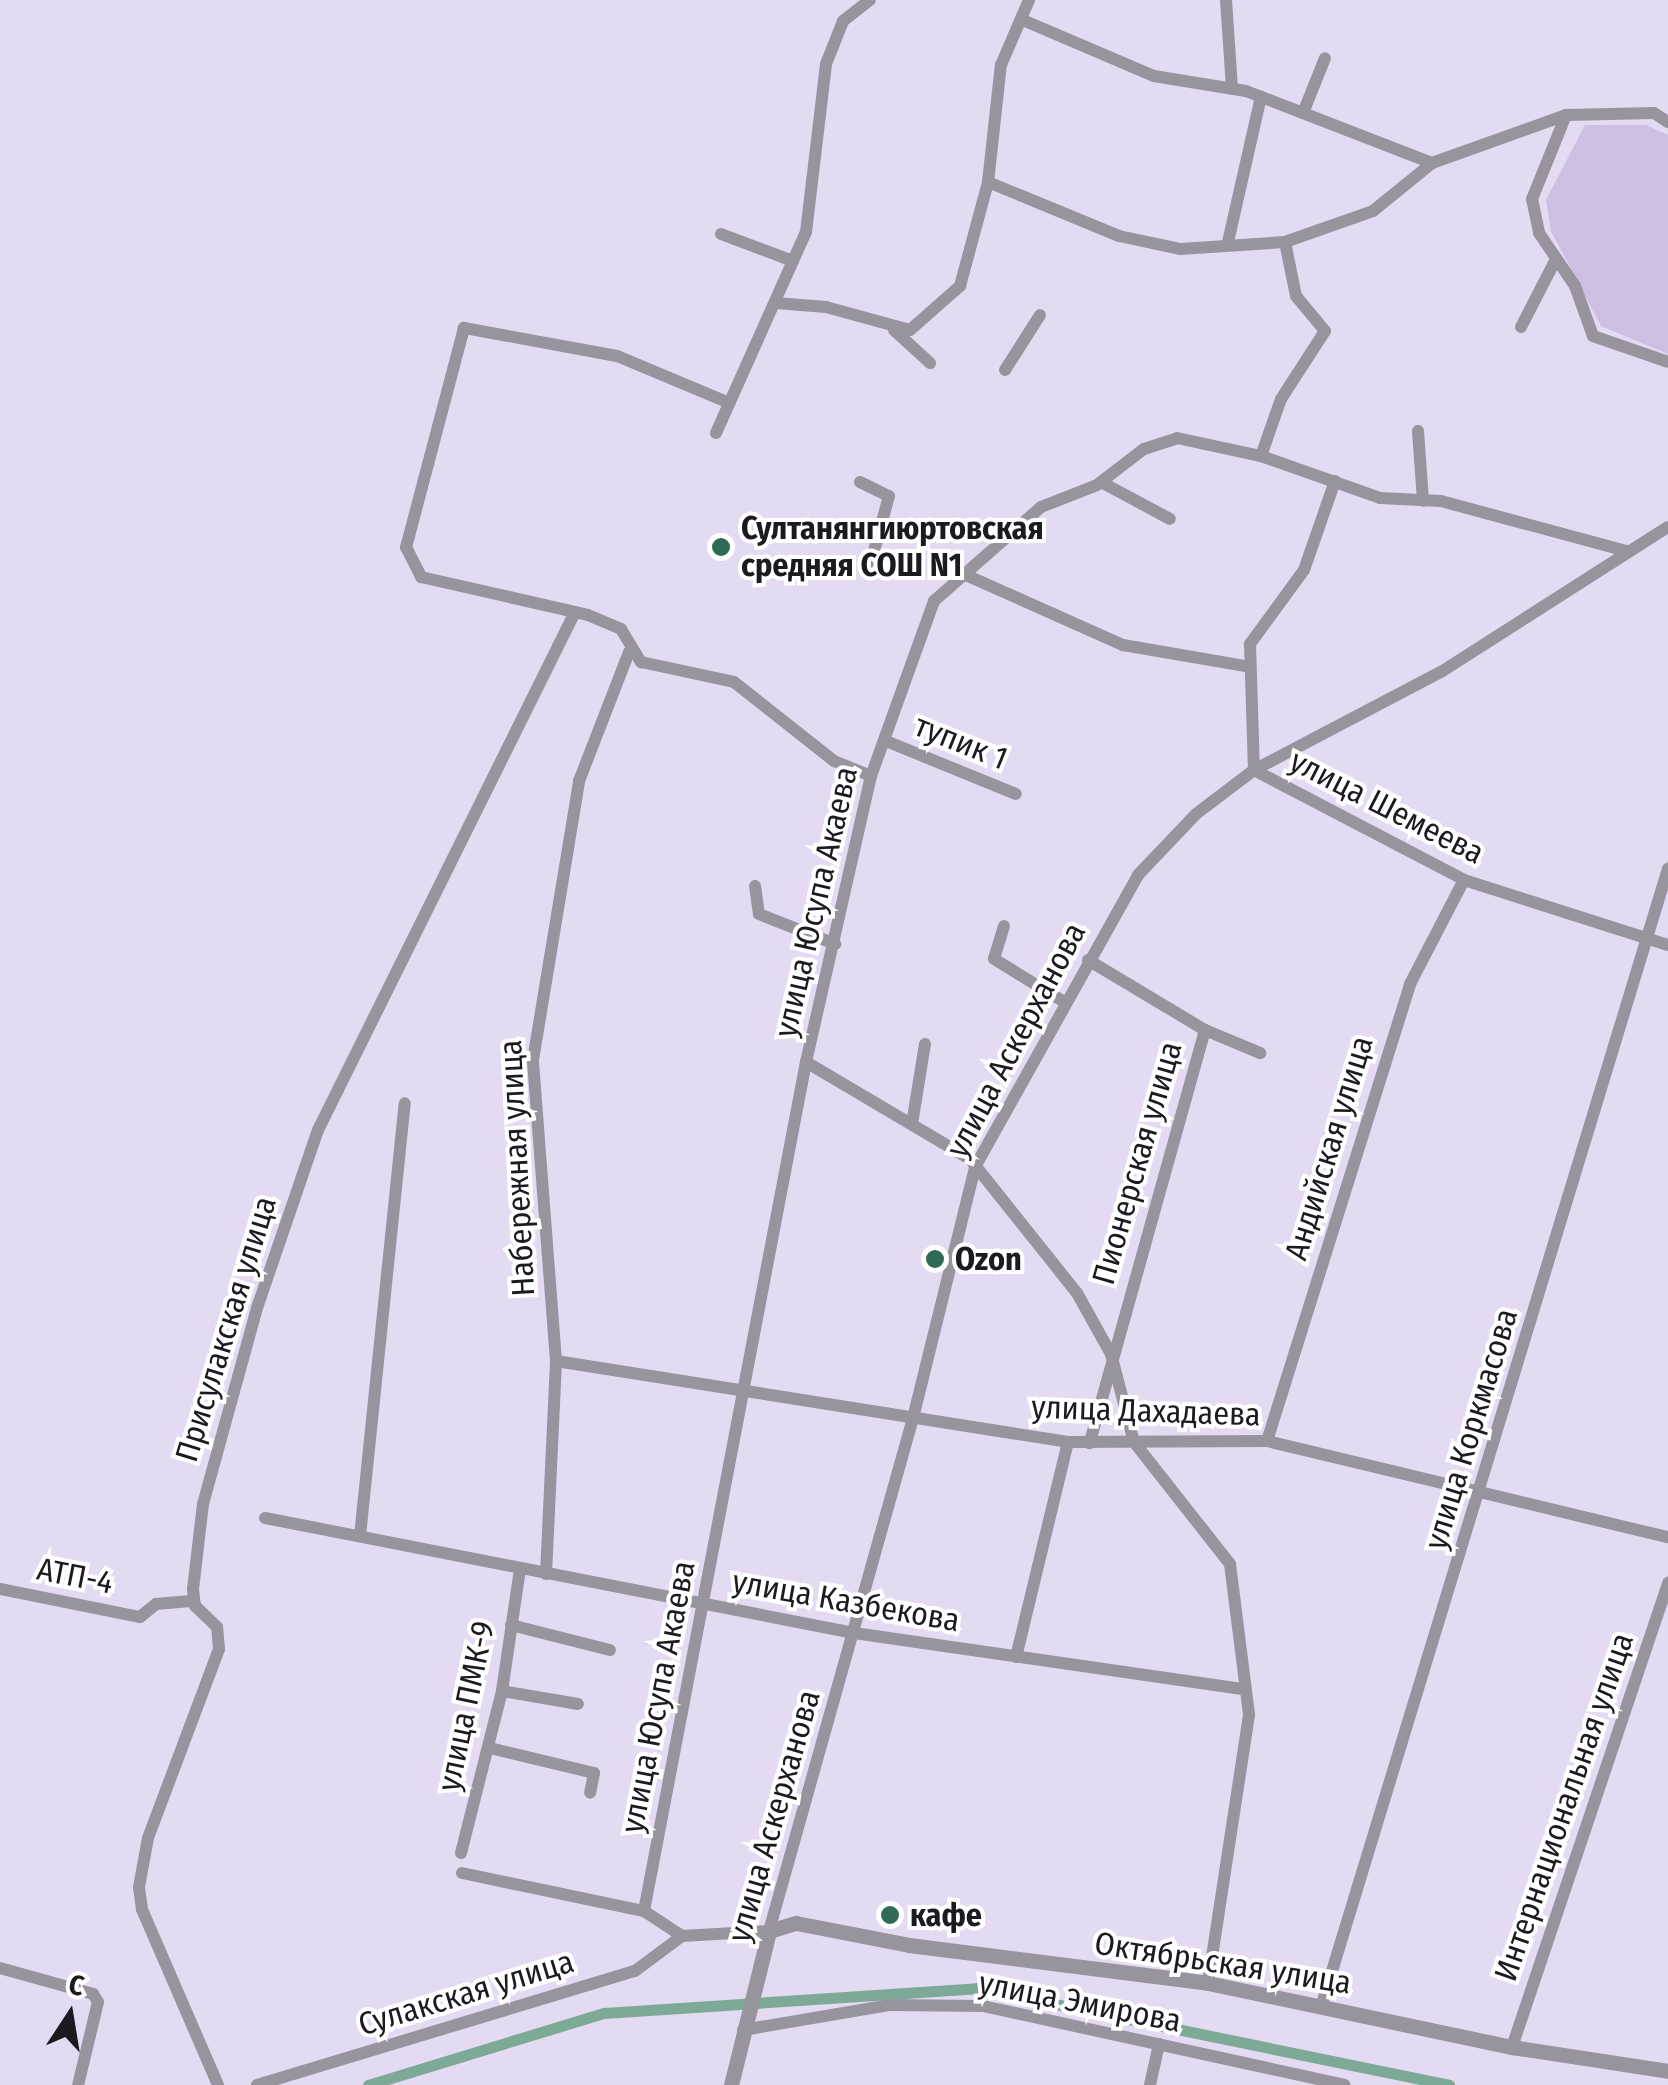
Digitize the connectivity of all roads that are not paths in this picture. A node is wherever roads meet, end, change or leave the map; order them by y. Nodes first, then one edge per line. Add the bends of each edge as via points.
1 (870, 0) edge
2 (1030, 0) edge
3 (1226, 0) edge
4 (1025, 21) junction
5 (1325, 58) dead end
6 (1232, 88) junction
7 (1261, 97) junction
8 (1661, 112) edge
9 (1303, 113) junction
10 (1566, 116) junction
11 (1668, 122) edge
12 (1432, 163) junction
13 (988, 182) junction
14 (722, 234) dead end
15 (1228, 242) junction
16 (1285, 242) junction
17 (1556, 259) junction
18 (793, 261) junction
19 (776, 303) junction
20 (1040, 315) dead end
21 (1521, 327) dead end
22 (894, 330) junction
23 (1668, 362) edge
24 (930, 363) dead end
25 (1005, 370) dead end
26 (727, 402) junction
27 (1418, 432) dead end
28 (716, 433) dead end
29 (1262, 456) junction
30 (1335, 481) junction
31 (860, 482) dead end
32 (1102, 482) junction
33 (1423, 501) junction
34 (1170, 518) dead end
35 (1668, 527) edge
36 (1626, 551) junction
37 (868, 573) dead end
38 (968, 576) junction
39 (575, 612) junction
40 (629, 652) junction
41 (1250, 667) junction
42 (886, 741) junction
43 (1254, 770) junction
44 (871, 776) junction
45 (1016, 794) dead end
46 (1668, 869) edge
47 (1464, 880) junction
48 (755, 886) dead end
49 (1004, 926) dead end
50 (1648, 939) junction
51 (836, 944) junction
52 (1668, 945) edge
53 (1088, 960) junction
54 (1066, 1003) junction
55 (1205, 1030) junction
56 (925, 1044) dead end
57 (1260, 1052) dead end
58 (806, 1062) junction
59 (405, 1103) dead end
60 (912, 1124) junction
61 (975, 1166) junction
62 (1111, 1354) junction
63 (556, 1360) junction
64 (747, 1387) junction
65 (914, 1418) junction
66 (1266, 1441) junction
67 (1068, 1442) junction
68 (1134, 1442) junction
69 (1090, 1443) junction
70 (1482, 1489) junction
71 (265, 1518) dead end
72 (360, 1536) junction
73 (1668, 1537) edge
74 (520, 1568) junction
75 (546, 1574) junction
76 (1668, 1584) edge
77 (0, 1589) edge
78 (194, 1600) junction
79 (705, 1604) junction
80 (511, 1625) junction
81 (854, 1633) junction
82 (610, 1650) dead end
83 (1016, 1657) junction
84 (1244, 1689) junction
85 (502, 1690) junction
86 (578, 1704) dead end
87 (490, 1748) junction
88 (590, 1793) dead end
89 (460, 1852) dead end
90 (462, 1873) dead end
91 (644, 1911) junction
92 (769, 1931) junction
93 (682, 1936) junction
94 (0, 1968) edge
95 (1208, 1984) junction
96 (1322, 2004) junction
97 (745, 2024) junction
98 (1159, 2044) junction
99 (1512, 2048) junction
100 (1668, 2072) edge
101 (78, 2085) edge
102 (218, 2085) edge
103 (257, 2085) edge
104 (730, 2085) edge
105 (1150, 2085) edge
106 (1344, 2085) edge

1 - 18 street via 843,21 826,64 806,232
2 - 4 street
3 - 6 street
4 - 6 street via 1154,76
4 - 13 street via 1001,65
5 - 9 street
6 - 7 street
7 - 9 street
7 - 15 street
8 - 10 street
8 - 11 street
9 - 12 street
10 - 12 street
10 - 17 street via 1532,199 1539,233
12 - 16 street via 1373,211
13 - 15 street via 1118,236 1180,249
13 - 22 street via 960,286 910,330
14 - 18 street
15 - 16 street
16 - 29 street via 1296,296 1325,330 1281,399
17 - 21 street
17 - 23 street via 1594,336
18 - 19 street
19 - 22 street via 826,308
19 - 26 street
20 - 25 street
22 - 24 street
26 - 28 street
26 - 39 street via 617,356 464,328 406,546 421,577
27 - 33 street
29 - 30 street, улица Юсупа Акаева
29 - 32 street, улица Юсупа Акаева via 1177,438 1144,448
30 - 33 street, улица Юсупа Акаева via 1380,498
30 - 41 street via 1304,570 1258,628
31 - 37 street via 889,496
32 - 34 street
32 - 38 street, улица Юсупа Акаева via 1040,507
33 - 36 street, улица Юсупа Акаева
35 - 36 street, улица Аскерханова
36 - 43 street, улица Аскерханова via 1441,672
38 - 41 street via 1123,645
38 - 42 street, улица Юсупа Акаева via 934,601
39 - 40 street via 621,629
39 - 78 street, Присулакская улица via 318,1130 225,1418 203,1504
40 - 44 street via 666,670 734,682 834,760
40 - 63 street, Набережная улица via 578,782 533,1060
41 - 43 street
42 - 44 street, улица Юсупа Акаева
42 - 45 street, тупик 1
43 - 47 street, улица Шемеева
43 - 53 street, улица Аскерханова via 1196,814 1138,875
44 - 51 street, улица Юсупа Акаева
46 - 50 street, улица Коркмасова
47 - 50 street, улица Шемеева
47 - 66 street, Андийская улица via 1410,984
48 - 51 street via 759,914
49 - 54 street via 994,960
50 - 52 street, улица Шемеева
50 - 70 street, улица Коркмасова
51 - 58 street, улица Юсупа Акаева
53 - 54 street, улица Аскерханова
53 - 55 street, Пионерская улица
54 - 61 street, улица Аскерханова
55 - 57 street
55 - 62 street, Пионерская улица
56 - 60 street
58 - 60 street
58 - 64 street, улица Юсупа Акаева
59 - 72 street
60 - 61 street
61 - 62 street via 1077,1293
61 - 65 street, улица Аскерханова
62 - 68 street
62 - 69 street, Пионерская улица
63 - 64 street, улица Дахадаева
63 - 75 street, Набережная улица
64 - 65 street, улица Дахадаева
64 - 79 street, улица Юсупа Акаева
65 - 67 street, улица Дахадаева
65 - 81 street, улица Аскерханова
66 - 68 street, улица Дахадаева
66 - 70 street, улица Дахадаева
67 - 69 street, улица Дахадаева
67 - 83 street
68 - 69 street, улица Дахадаева
68 - 84 street via 1230,1564
70 - 73 street, улица Дахадаева
70 - 96 street, улица Коркмасова
71 - 72 street, улица Казбекова
72 - 74 street, улица Казбекова
74 - 75 street, улица Казбекова
74 - 80 street, улица ПМК-9
75 - 79 street, улица Казбекова
76 - 99 street, Интернациональная улица
77 - 78 street, АТП-4 via 140,1617 156,1604
78 - 102 street via 216,1627 218,1649 148,1838 139,1888
79 - 81 street, улица Казбекова
79 - 91 street, улица Юсупа Акаева
80 - 82 street
80 - 85 street, улица ПМК-9
81 - 83 street, улица Казбекова
81 - 92 street, улица Аскерханова
83 - 84 street, улица Казбекова
84 - 95 street via 1246,1749
85 - 86 street
85 - 87 street, улица ПМК-9
87 - 88 street via 594,1773
87 - 89 street, улица ПМК-9
90 - 91 street
91 - 93 street
92 - 93 street
92 - 95 street, Октябрьская улица via 796,1923 909,1945
92 - 97 street, улица Аскерханова
93 - 103 street, Сулакская улица via 635,1970
94 - 101 street via 92,1994 98,2002
95 - 96 street, Октябрьская улица
96 - 99 street, Октябрьская улица
97 - 98 street, улица Эмирова via 889,2005 983,2006
97 - 104 street, улица Аскерханова
98 - 105 street
98 - 106 street, улица Эмирова
99 - 100 street, Октябрьская улица

